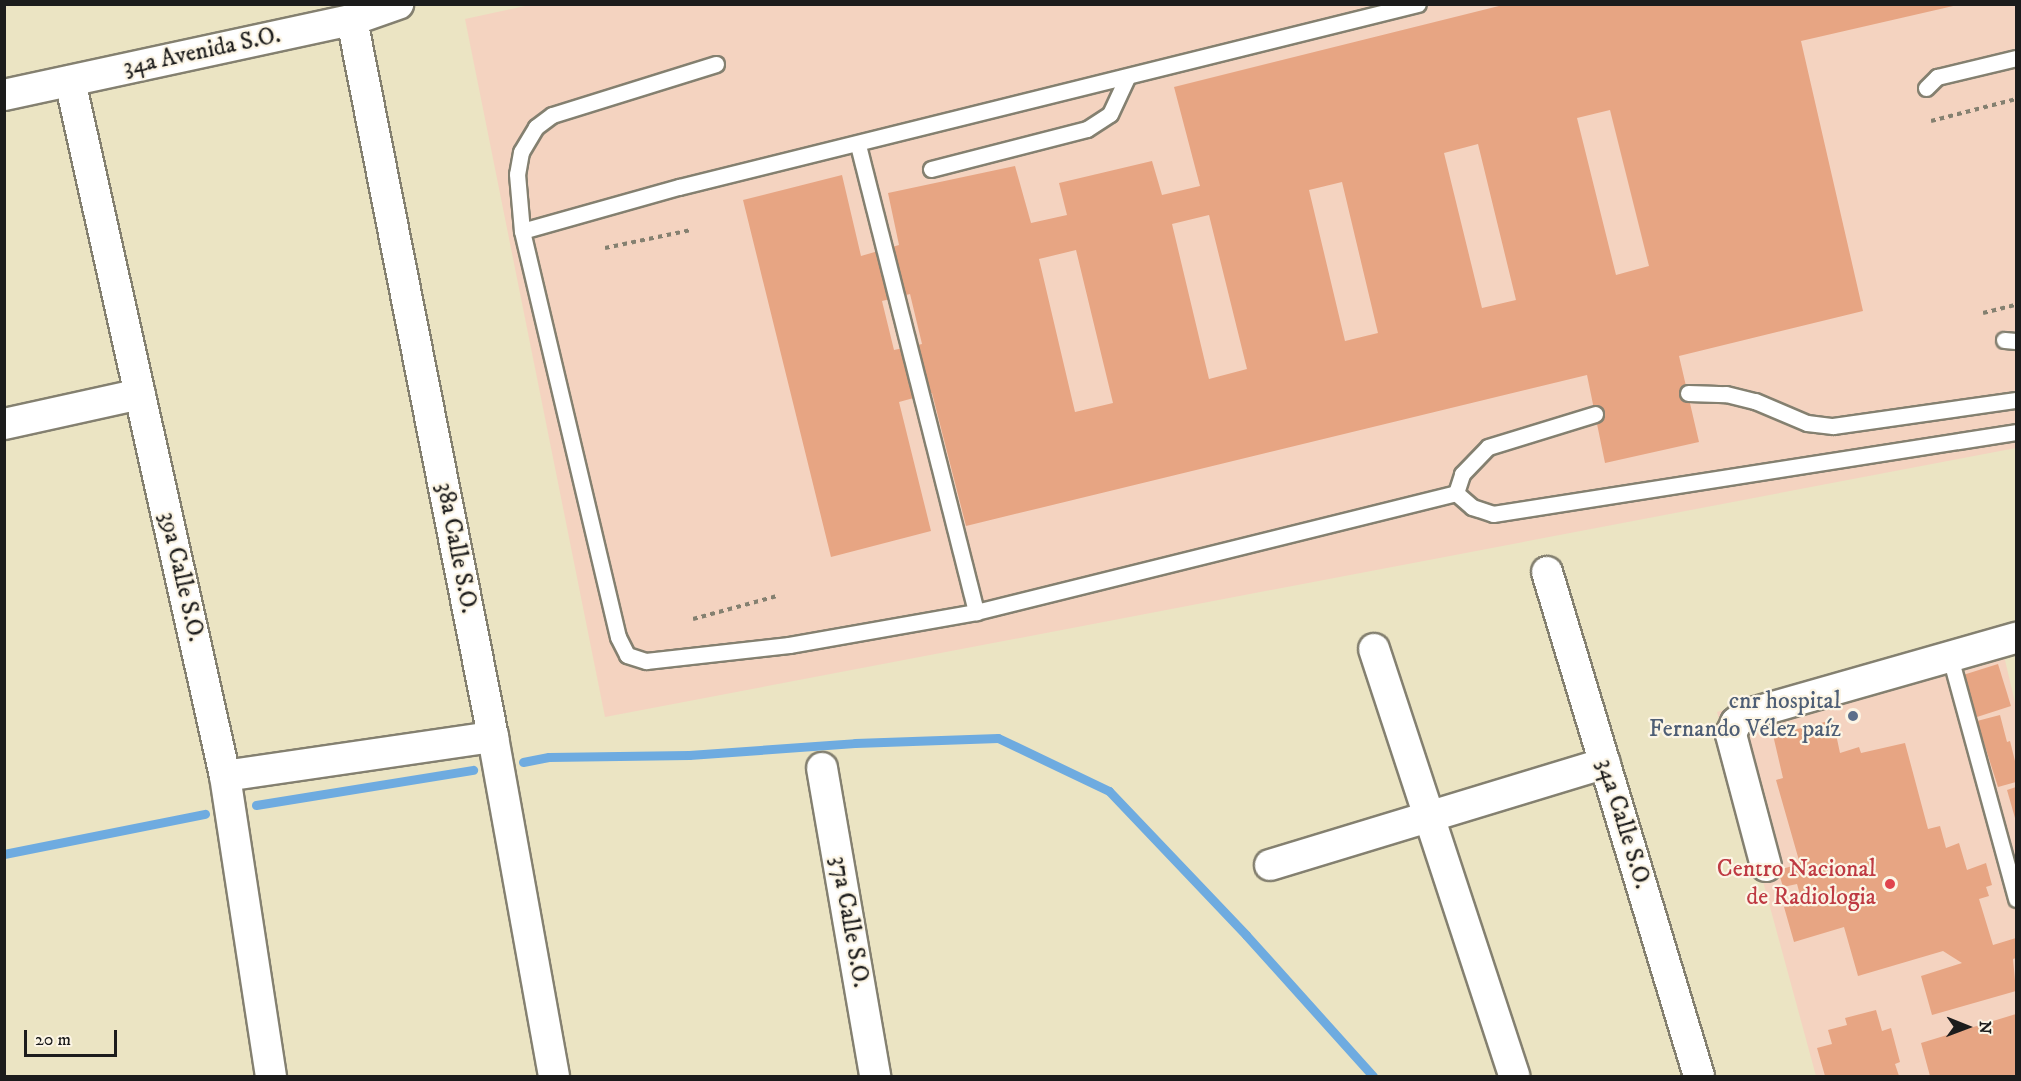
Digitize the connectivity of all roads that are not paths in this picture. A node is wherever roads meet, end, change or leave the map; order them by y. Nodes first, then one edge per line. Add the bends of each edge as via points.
1 (398, 4) edge
2 (1418, 4) edge
3 (352, 20) junction
4 (2016, 58) edge
5 (716, 64) dead end
6 (1128, 78) junction
7 (70, 81) junction
8 (1926, 88) dead end
9 (4, 95) edge
10 (858, 145) junction
11 (931, 169) dead end
12 (522, 231) junction
13 (1688, 393) dead end
14 (140, 394) junction
15 (2016, 400) edge
16 (1595, 414) dead end
17 (4, 424) edge
18 (2016, 432) edge
19 (1456, 493) junction
20 (1547, 572) dead end
21 (976, 612) junction
22 (2016, 638) edge
23 (1374, 649) dead end
24 (1950, 657) junction
25 (493, 737) junction
26 (1605, 763) junction
27 (822, 768) dead end
28 (225, 776) junction
29 (1427, 817) junction
30 (1270, 865) dead end
31 (1766, 866) dead end
32 (2016, 899) edge
33 (875, 1076) edge
34 (271, 1077) edge
35 (554, 1077) edge
36 (1514, 1077) edge
37 (1699, 1077) edge

1 - 3 street, 34a Avenida S.O.
2 - 6 lane
3 - 7 street, 34a Avenida S.O.
3 - 25 street, 38a Calle S.O.
4 - 8 lane via 1937,77
5 - 12 lane via 552,115 536,127 521,152 517,174
6 - 10 lane
6 - 11 lane via 1110,114 1087,129
7 - 9 street, 34a Avenida S.O.
7 - 14 street, 39a Calle S.O.
10 - 12 lane via 679,187
10 - 21 lane
12 - 21 lane via 618,637 627,655 646,661 789,645
13 - 15 lane via 1755,400 1807,423 1833,426
14 - 17 street
14 - 28 street, 39a Calle S.O.
16 - 19 lane via 1488,447 1462,474
18 - 19 lane via 1493,514 1472,507
19 - 21 lane
20 - 26 street, 34a Calle S.O.
22 - 24 street
23 - 29 street
24 - 31 street via 1745,715 1736,723 1731,734
24 - 32 lane
25 - 28 street
25 - 35 street, 38a Calle S.O.
26 - 29 street
26 - 37 street, 34a Calle S.O.
27 - 33 street, 37a Calle S.O.
28 - 34 street, 39a Calle S.O.
29 - 30 street
29 - 36 street

